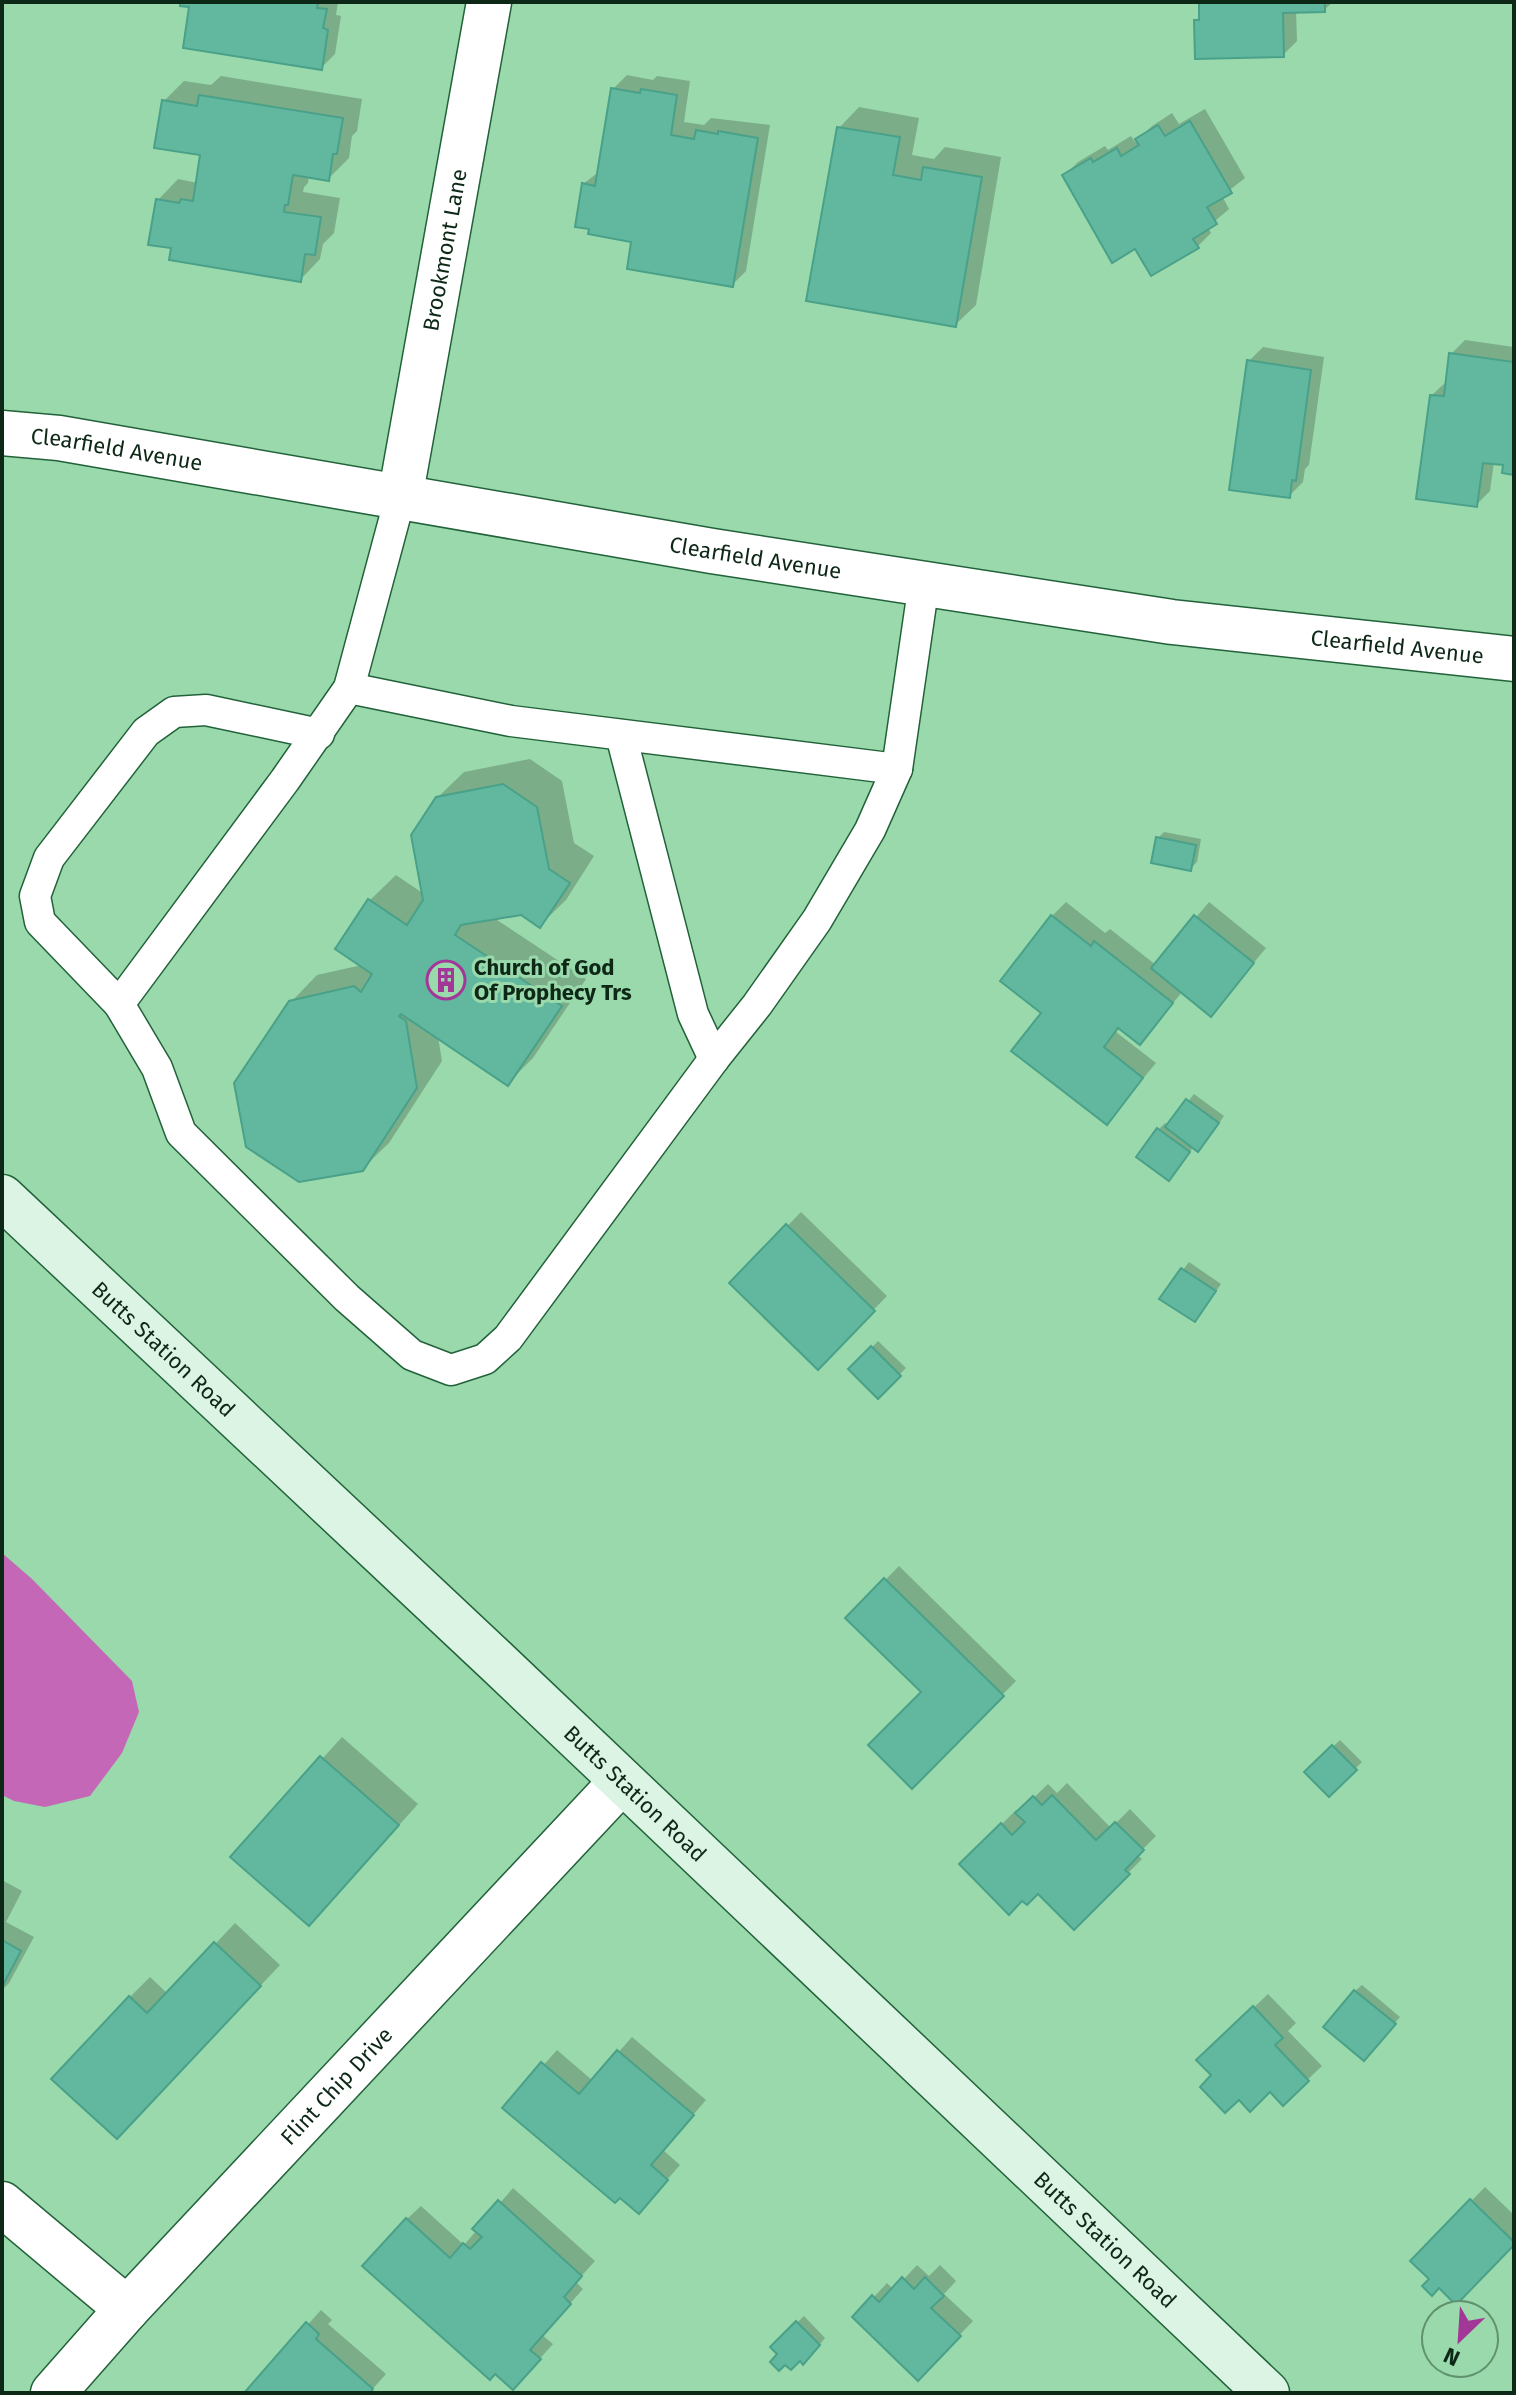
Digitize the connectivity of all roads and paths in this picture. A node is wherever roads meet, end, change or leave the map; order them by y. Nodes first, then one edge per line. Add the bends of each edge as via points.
1 (489, 2) edge
2 (2, 433) edge
3 (400, 498) junction
4 (924, 583) junction
5 (1514, 659) edge
6 (349, 688) junction
7 (319, 734) junction
8 (621, 735) junction
9 (897, 769) junction
10 (119, 1004) junction
11 (714, 1059) junction
12 (2, 1197) edge
13 (622, 1781) junction
14 (2, 2204) edge
15 (127, 2309) junction
16 (53, 2393) edge
17 (1267, 2393) edge

1 - 3 street, Brookmont Lane
2 - 3 street, Clearfield Avenue via 59,438
3 - 4 street, Clearfield Avenue
3 - 6 lane
4 - 5 street, Clearfield Avenue via 1172,622
4 - 9 lane
6 - 7 lane
6 - 8 lane via 511,721
7 - 10 lane
7 - 10 lane via 206,710 174,712 146,732 49,858 35,896 40,922
8 - 9 lane
8 - 11 lane via 693,1014
9 - 11 lane via 870,830 817,920
10 - 11 lane via 157,1068 181,1133 347,1298 412,1355 451,1370 485,1359 508,1338
12 - 13 main road, Butts Station Road
13 - 15 street, Flint Chip Drive
13 - 17 main road, Butts Station Road
14 - 15 street
15 - 16 street, Flint Chip Drive

